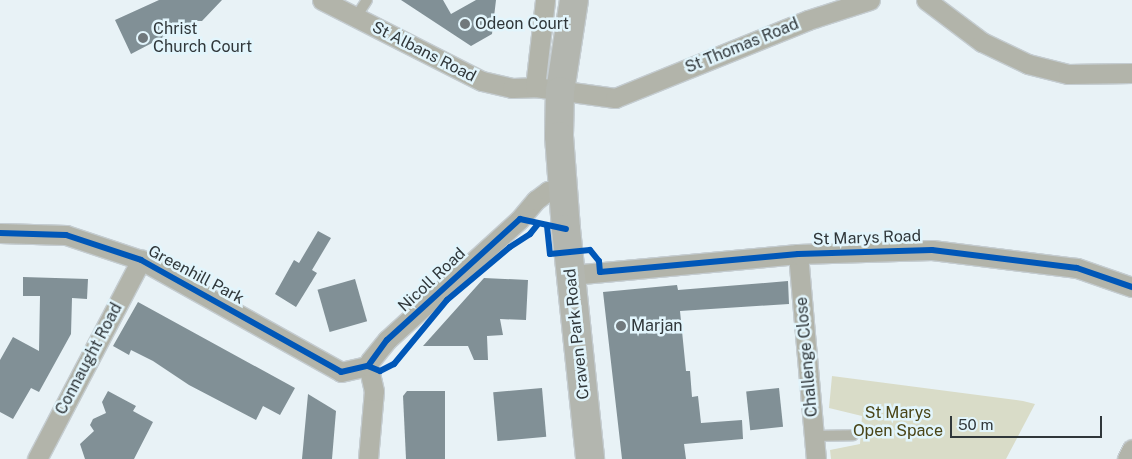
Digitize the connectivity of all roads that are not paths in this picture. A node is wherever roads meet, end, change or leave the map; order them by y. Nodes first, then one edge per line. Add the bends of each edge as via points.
1 (322, 0) edge
2 (367, 0) edge
3 (544, 0) edge
4 (574, 0) edge
5 (870, 0) edge
6 (926, 0) edge
7 (356, 17) junction
8 (1132, 73) edge
9 (548, 89) junction
10 (615, 98) joint
11 (562, 190) junction
12 (0, 233) edge
13 (798, 254) junction
14 (141, 260) junction
15 (571, 276) junction
16 (1132, 287) edge
17 (368, 366) junction
18 (853, 435) dead end
19 (814, 436) junction
20 (1132, 450) edge
21 (37, 459) edge
22 (368, 459) edge
23 (590, 459) edge
24 (816, 459) edge
25 (1128, 459) edge

1 - 7 street, St Albans Road
2 - 7 lane
3 - 9 street, Craven Park Road
4 - 9 main road, Craven Park Road
5 - 10 street, St Thomas Road via 808,20
6 - 8 street via 939,6 982,42 1028,64 1068,74
7 - 9 street, St Albans Road via 482,82 512,88
9 - 10 street, St Albans Road
9 - 11 main road, Craven Park Road
11 - 15 main road, Craven Park Road
11 - 17 street, Nicoll Road via 548,192 536,200 519,220 387,340
12 - 14 street, Greenhill Park via 66,236
13 - 15 street, St Marys Road
13 - 16 street, St Marys Road via 932,250 1076,268
13 - 19 street, Challenge Close
14 - 17 street, Greenhill Park via 341,372
14 - 21 street, Connaught Road
15 - 23 main road, Craven Park Road
17 - 22 street via 374,390
18 - 19 lane
19 - 24 street, Challenge Close
20 - 25 street

